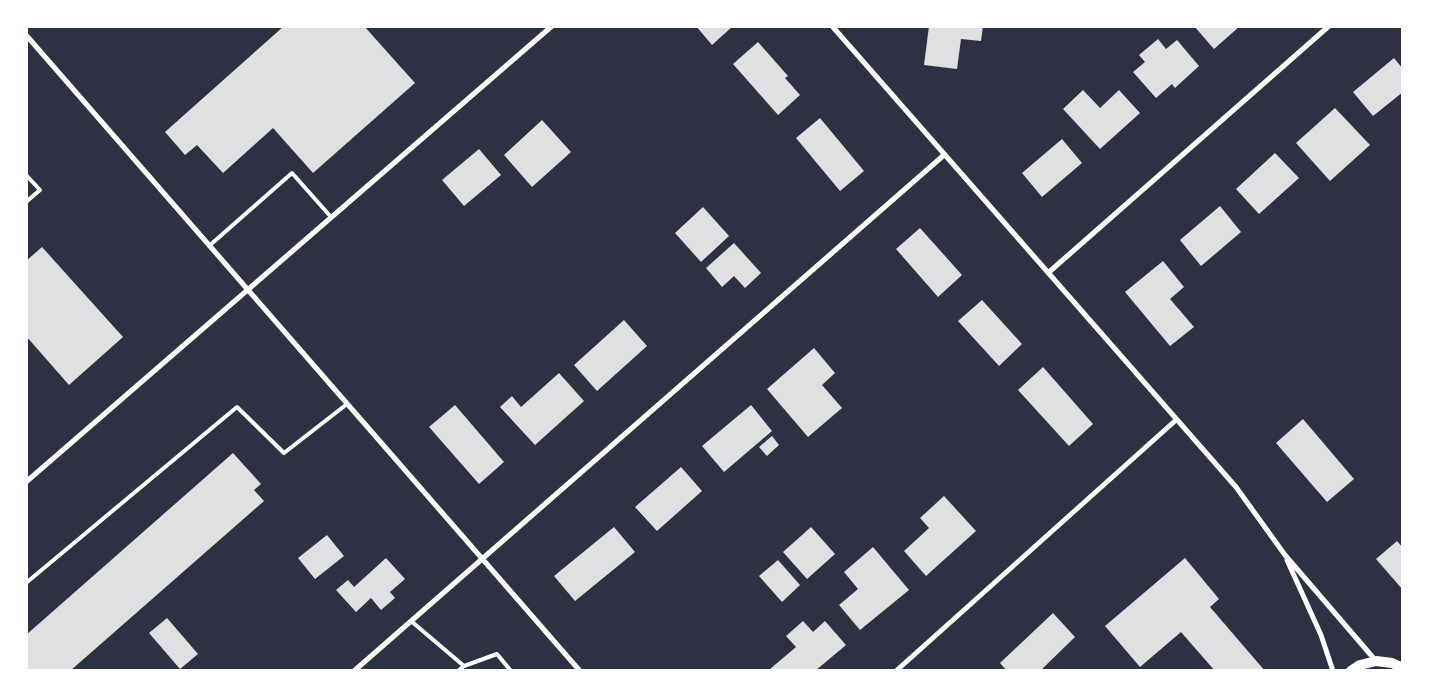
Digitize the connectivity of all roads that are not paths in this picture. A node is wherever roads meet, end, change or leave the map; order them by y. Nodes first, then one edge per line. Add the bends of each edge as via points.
1 (552, 26) edge
2 (832, 26) edge
3 (1329, 26) edge
4 (26, 35) edge
5 (944, 155) junction
6 (26, 175) edge
7 (26, 202) edge
8 (331, 217) junction
9 (209, 246) junction
10 (1048, 273) junction
11 (247, 290) junction
12 (347, 404) junction
13 (1176, 420) junction
14 (26, 482) edge
15 (1285, 555) junction
16 (482, 559) junction
17 (26, 583) edge
18 (411, 621) junction
19 (1403, 658) edge
20 (1376, 661) junction
21 (1392, 663) junction
22 (464, 666) junction
23 (1403, 668) edge
24 (354, 671) edge
25 (458, 671) edge
26 (511, 671) edge
27 (580, 671) edge
28 (896, 671) edge
29 (1333, 671) edge
30 (1351, 671) edge

1 - 8 street
2 - 5 street
3 - 10 street
4 - 9 street
5 - 10 street
5 - 16 street
6 - 7 lane via 40,190
8 - 9 lane via 292,173
8 - 11 street
9 - 11 street
10 - 13 street
11 - 12 street
11 - 14 street
12 - 16 street
12 - 17 lane via 284,453 237,407
13 - 15 street via 1236,487
13 - 28 street
15 - 20 street
15 - 29 street via 1321,635
16 - 18 street
16 - 27 street
18 - 22 lane
18 - 24 street
19 - 21 main road
20 - 21 main road
20 - 30 main road
21 - 23 main road
22 - 25 lane
22 - 26 lane via 497,654

